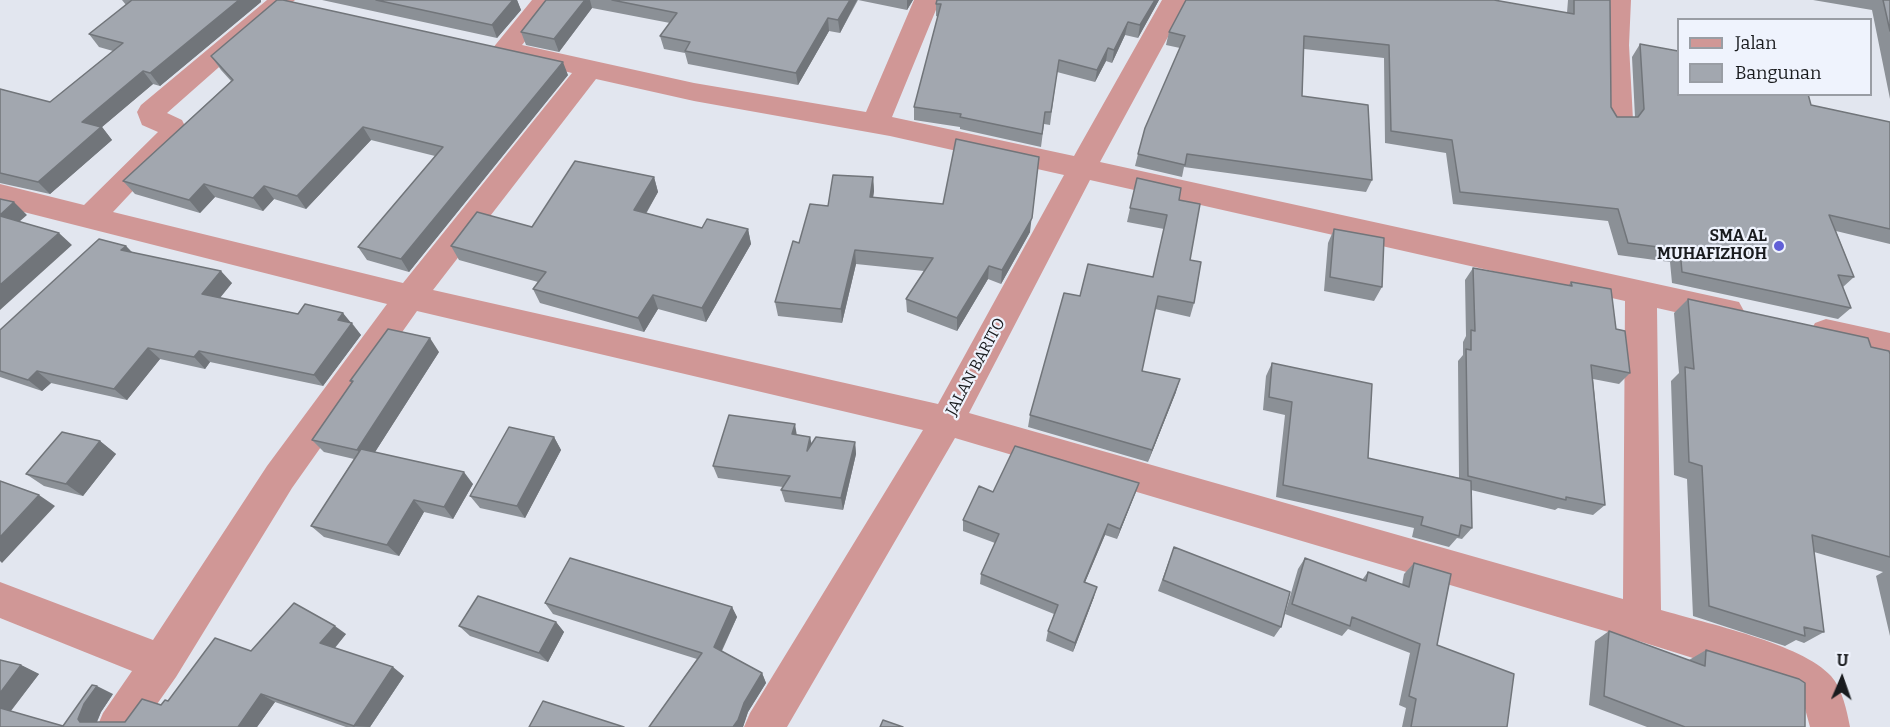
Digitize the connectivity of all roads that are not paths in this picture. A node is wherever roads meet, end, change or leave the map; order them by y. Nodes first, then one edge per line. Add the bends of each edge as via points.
1 (546, 0) edge
2 (927, 0) edge
3 (1175, 0) edge
4 (1618, 0) edge
5 (285, 2) edge
6 (590, 69) junction
7 (1619, 120) edge
8 (875, 124) junction
9 (1082, 168) junction
10 (0, 195) edge
11 (98, 231) junction
12 (1641, 292) junction
13 (408, 297) junction
14 (1753, 316) edge
15 (1798, 326) edge
16 (1890, 346) edge
17 (947, 421) junction
18 (0, 600) edge
19 (1642, 623) junction
20 (162, 663) junction
21 (117, 727) edge
22 (764, 727) edge
23 (1830, 727) edge

1 - 6 street via 493,47
2 - 8 street
3 - 9 street, JALAN BARITO
4 - 7 street
5 - 11 street via 151,112 152,118 172,127 174,132
6 - 8 street
6 - 13 street
8 - 9 street
9 - 12 street
9 - 17 street, JALAN BARITO
10 - 11 street
11 - 13 street
12 - 14 street
12 - 19 street
13 - 17 street
13 - 20 street via 302,443
15 - 16 street
17 - 19 street
17 - 22 street, JALAN BARITO
18 - 20 street
19 - 23 street via 1794,670 1818,691
20 - 21 street

